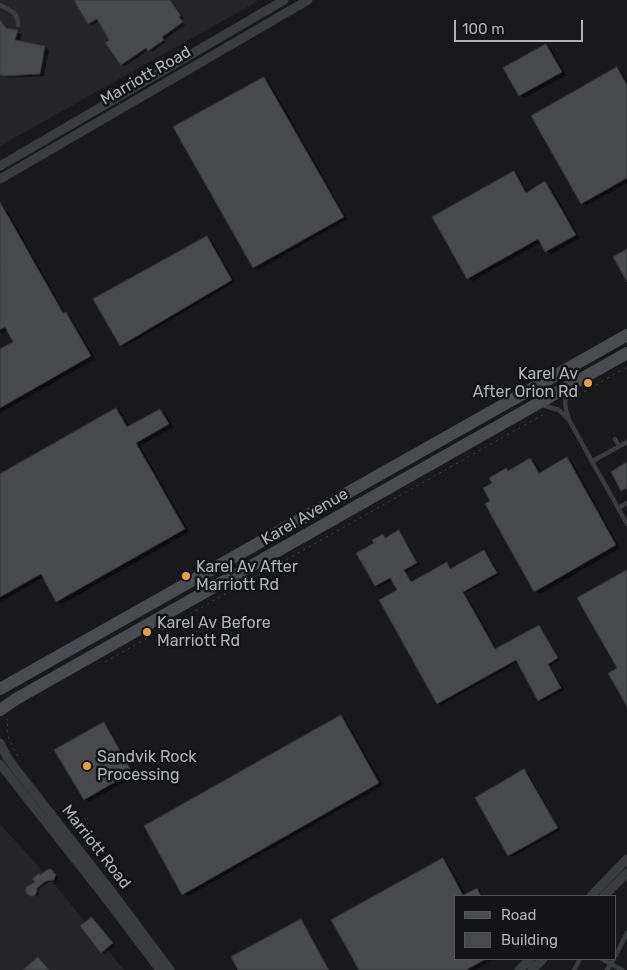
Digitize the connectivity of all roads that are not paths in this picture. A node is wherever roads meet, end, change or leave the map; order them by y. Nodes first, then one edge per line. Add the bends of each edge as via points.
1 (284, 0) edge
2 (308, 0) edge
3 (0, 5) edge
4 (18, 25) dead end
5 (0, 166) edge
6 (0, 179) edge
7 (627, 335) edge
8 (627, 353) edge
9 (572, 384) junction
10 (535, 404) junction
11 (569, 420) junction
12 (615, 439) dead end
13 (627, 442) edge
14 (619, 446) junction
15 (593, 461) junction
16 (627, 503) edge
17 (618, 508) junction
18 (627, 524) edge
19 (0, 689) edge
20 (3, 715) edge
21 (0, 743) edge
22 (0, 764) edge
23 (627, 859) edge
24 (627, 873) edge
25 (592, 895) edge
26 (605, 895) edge
27 (627, 933) edge
28 (617, 952) edge
29 (529, 960) edge
30 (542, 960) edge
31 (612, 961) edge
32 (160, 970) edge
33 (170, 970) edge
34 (519, 970) edge
35 (532, 970) edge
36 (607, 970) edge
37 (622, 970) edge

1 - 5 street, Marriott Road
2 - 6 street, Marriott Road
3 - 4 lane via 16,14
7 - 19 main road, Karel Avenue
8 - 9 main road, Karel Avenue
9 - 10 main road, Karel Avenue
9 - 11 lane via 564,398
10 - 11 lane via 555,408
10 - 20 main road, Karel Avenue via 16,699
11 - 15 lane
12 - 14 lane
13 - 14 lane
14 - 15 lane
15 - 17 lane
16 - 17 lane
17 - 18 lane
21 - 33 street, Marriott Road via 15,768
22 - 32 street, Marriott Road
23 - 25 street
24 - 26 street
27 - 28 lane
29 - 34 street
30 - 35 street
31 - 36 lane
31 - 37 lane

